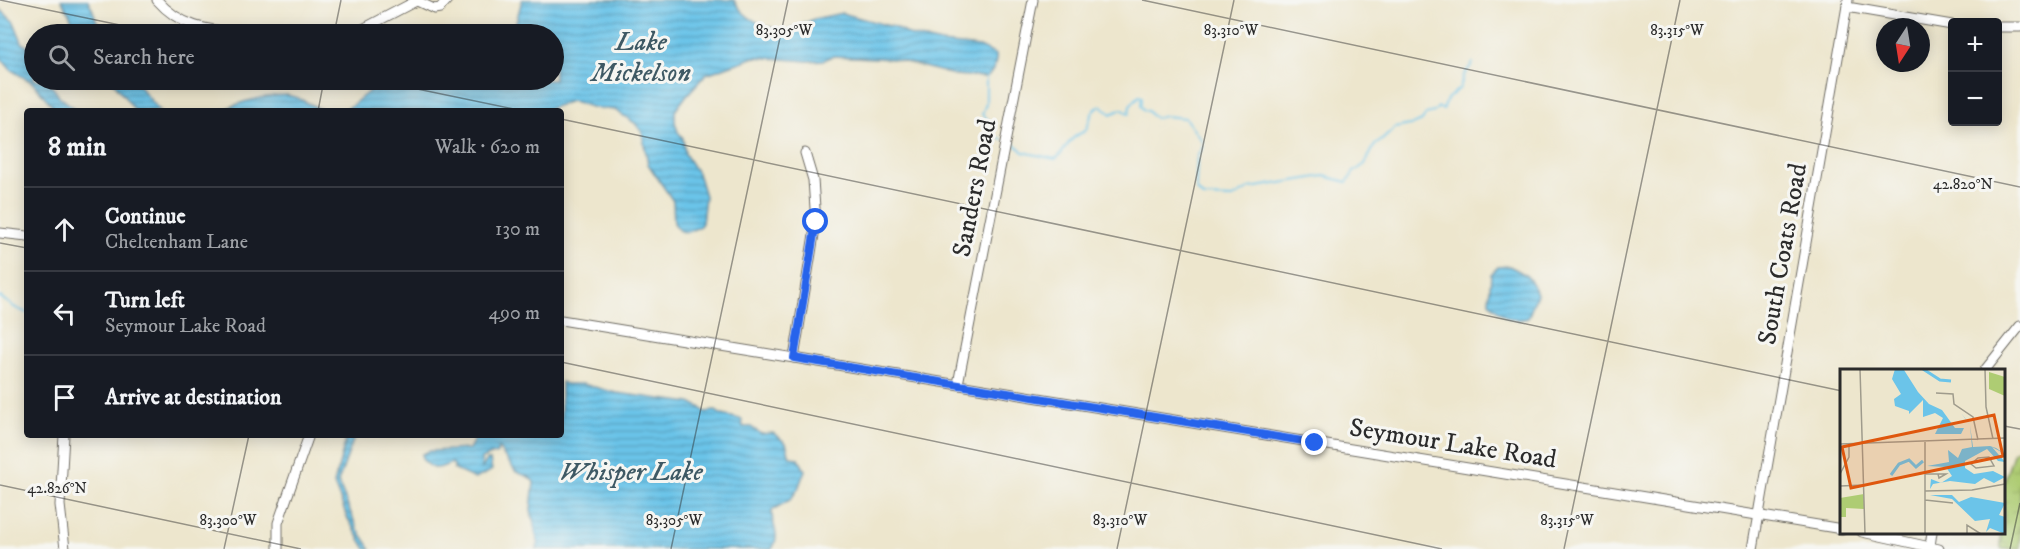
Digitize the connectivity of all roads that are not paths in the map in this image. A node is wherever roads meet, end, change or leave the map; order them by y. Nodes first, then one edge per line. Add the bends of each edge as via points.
1 (157, 0) edge
2 (417, 0) edge
3 (447, 0) edge
4 (1033, 0) edge
5 (1847, 3) edge
6 (189, 24) edge
7 (372, 24) edge
8 (1948, 24) edge
9 (2002, 27) edge
10 (2020, 27) edge
11 (805, 153) dead end
12 (0, 233) edge
13 (24, 236) edge
14 (564, 320) edge
15 (2020, 326) edge
16 (794, 358) junction
17 (1985, 369) edge
18 (958, 384) junction
19 (64, 438) edge
20 (308, 438) edge
21 (1759, 515) junction
22 (1840, 529) edge
23 (1871, 534) edge
24 (1934, 548) edge
25 (65, 549) edge
26 (278, 549) edge
27 (1753, 549) edge

1 - 6 street
2 - 3 street via 434,9 440,9
2 - 7 street
4 - 18 street, Sanders Road
5 - 8 street
5 - 21 street, South Coats Road
9 - 10 street
11 - 16 street via 813,180 816,222
12 - 13 street
14 - 16 street, Seymour Lake Road
15 - 17 street
16 - 18 street, Seymour Lake Road
18 - 21 street, Seymour Lake Road
19 - 25 street via 60,506
20 - 26 street via 278,523
21 - 22 street, Seymour Lake Road
21 - 27 street, South Coats Road
23 - 24 street

